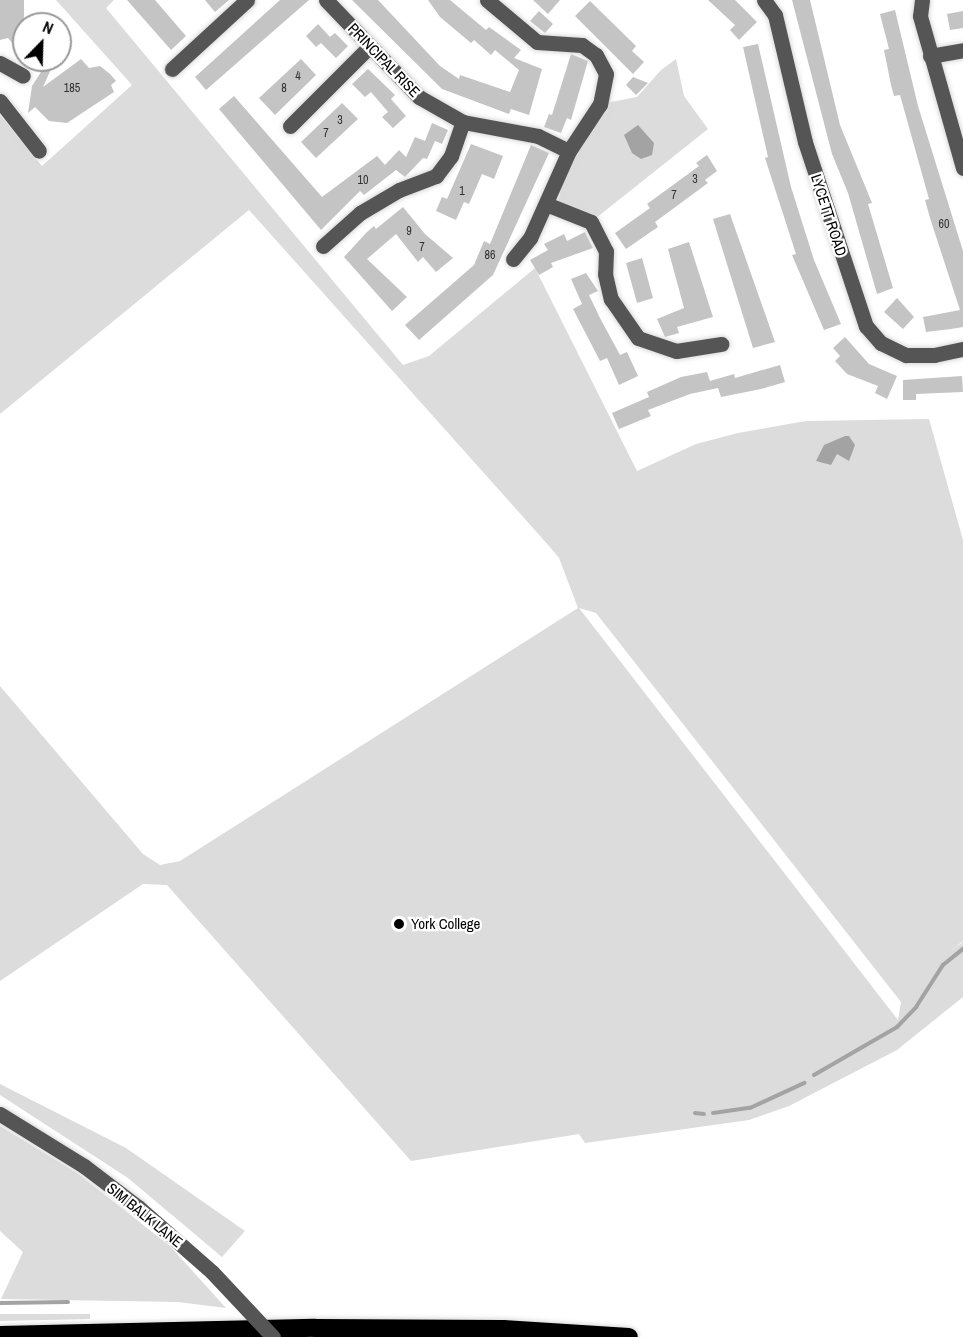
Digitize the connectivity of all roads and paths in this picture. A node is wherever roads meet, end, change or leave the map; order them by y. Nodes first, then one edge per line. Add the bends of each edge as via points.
1 (247, 0) edge
2 (326, 0) edge
3 (487, 0) edge
4 (764, 0) edge
5 (922, 0) edge
6 (369, 47) junction
7 (963, 50) edge
8 (930, 56) junction
9 (0, 63) edge
10 (172, 69) dead end
11 (23, 76) dead end
12 (0, 101) edge
13 (463, 122) junction
14 (290, 126) dead end
15 (39, 151) dead end
16 (569, 151) junction
17 (963, 168) edge
18 (546, 204) junction
19 (323, 246) dead end
20 (513, 259) dead end
21 (721, 344) dead end
22 (963, 349) edge
23 (0, 1114) edge
24 (0, 1335) edge
25 (273, 1337) edge
26 (628, 1337) edge

1 - 10 street
2 - 6 street, PRINCIPAL RISE
3 - 16 street via 537,42 582,45 596,55 606,74 600,104
4 - 22 street, LYCETT ROAD via 775,15 805,142 866,326 881,343 906,355
5 - 8 street via 920,16
6 - 13 street, PRINCIPAL RISE via 418,98
6 - 14 street
7 - 8 street
8 - 17 street
9 - 11 street
12 - 15 street
13 - 16 street, PRINCIPAL RISE via 538,136
13 - 19 street via 451,156 436,176 399,190 360,213
16 - 18 street
18 - 20 street via 530,238
18 - 21 street via 591,222 606,251 605,274 611,299 638,338 676,351
23 - 25 street, SIM BALK LANE, bridge via 74,1160 138,1207 212,1272
24 - 26 highway via 315,1328 503,1329

